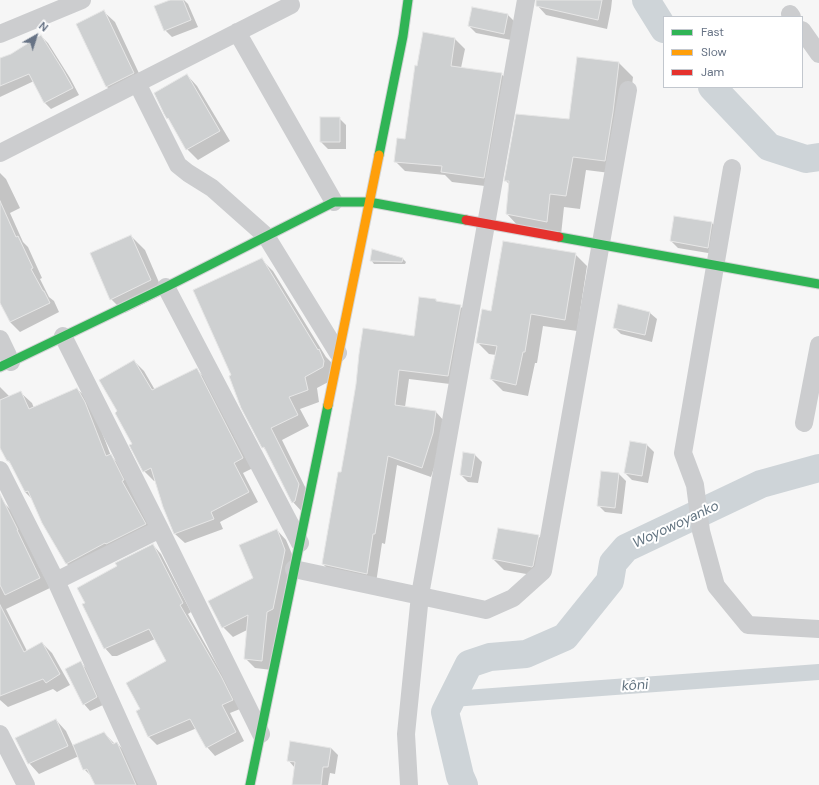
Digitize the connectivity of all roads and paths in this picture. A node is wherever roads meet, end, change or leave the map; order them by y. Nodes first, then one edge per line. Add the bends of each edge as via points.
1 (82, 0) edge
2 (408, 0) edge
3 (526, 0) edge
4 (291, 5) dead end
5 (803, 31) edge
6 (237, 32) junction
7 (0, 34) edge
8 (819, 54) edge
9 (137, 83) junction
10 (628, 90) dead end
11 (0, 154) edge
12 (732, 168) dead end
13 (334, 202) junction
14 (369, 202) junction
15 (486, 224) junction
16 (266, 236) junction
17 (600, 244) junction
18 (715, 265) junction
19 (819, 284) edge
20 (166, 287) junction
21 (63, 336) junction
22 (0, 339) edge
23 (819, 345) edge
24 (338, 353) junction
25 (5, 364) edge
26 (804, 423) dead end
27 (0, 470) edge
28 (160, 529) junction
29 (300, 543) junction
30 (294, 569) junction
31 (56, 581) junction
32 (420, 595) junction
33 (819, 629) edge
34 (0, 734) edge
35 (261, 734) junction
36 (26, 785) edge
37 (148, 785) edge
38 (250, 785) edge
39 (409, 785) edge

1 - 7 street
2 - 14 street
3 - 15 street
4 - 6 street
5 - 8 street
6 - 9 street
6 - 13 street
9 - 11 street
9 - 16 street via 178,165 217,192
10 - 17 street
12 - 18 street
13 - 14 street
13 - 16 street
14 - 15 street
14 - 24 street
15 - 17 street
15 - 32 street
16 - 20 street
16 - 24 street
17 - 18 street
17 - 32 street via 543,571 513,598 486,610
18 - 19 street
18 - 33 street via 683,453 695,485 702,531 716,586 748,625
20 - 21 street
20 - 29 street
21 - 25 street
21 - 28 street
22 - 25 street
23 - 26 street
24 - 29 street
27 - 31 street
28 - 31 street
28 - 35 street
29 - 30 street
30 - 32 street
30 - 35 street
31 - 37 street
32 - 39 street via 406,734
34 - 36 street
35 - 38 street

